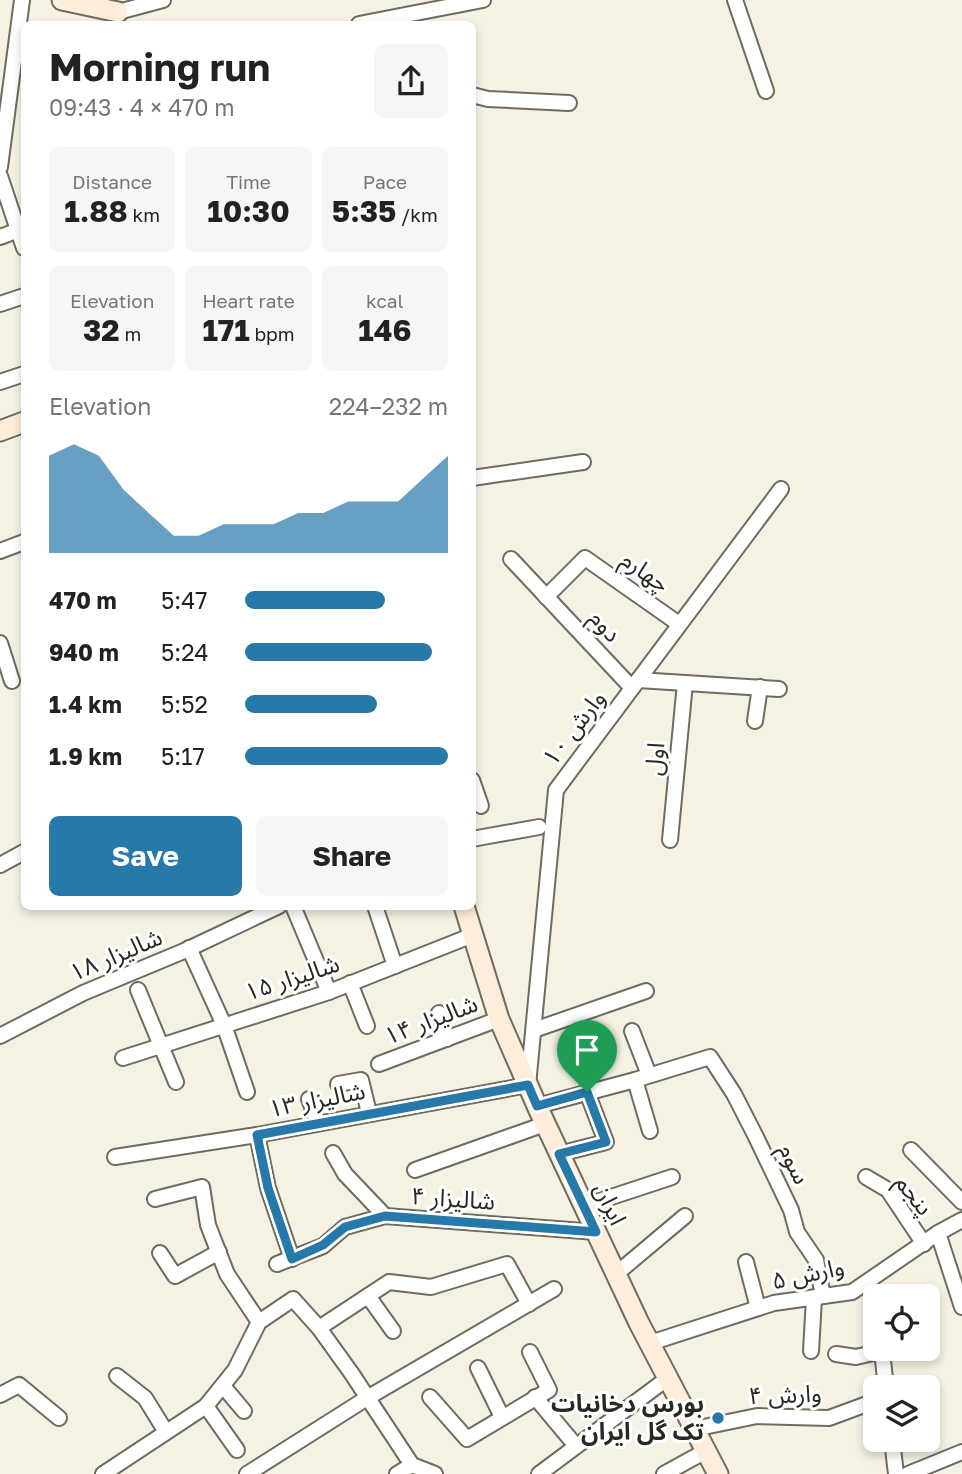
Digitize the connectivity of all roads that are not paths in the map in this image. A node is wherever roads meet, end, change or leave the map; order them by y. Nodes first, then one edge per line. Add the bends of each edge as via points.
1 (22, 0) edge
2 (62, 0) edge
3 (163, 0) edge
4 (483, 0) edge
5 (735, 0) edge
6 (119, 12) edge
7 (374, 21) edge
8 (766, 91) dead end
9 (476, 96) edge
10 (569, 103) dead end
11 (0, 167) edge
12 (0, 176) edge
13 (21, 229) edge
14 (0, 237) edge
15 (21, 297) edge
16 (0, 304) edge
17 (21, 375) edge
18 (1, 378) edge
19 (21, 423) edge
20 (0, 431) edge
21 (583, 463) dead end
22 (476, 477) edge
23 (781, 489) dead end
24 (21, 543) edge
25 (0, 551) edge
26 (511, 559) dead end
27 (546, 597) junction
28 (679, 624) junction
29 (0, 643) edge
30 (12, 681) dead end
31 (685, 683) junction
32 (635, 684) junction
33 (760, 687) junction
34 (779, 689) dead end
35 (755, 721) dead end
36 (476, 792) edge
37 (481, 806) dead end
38 (539, 827) dead end
39 (476, 838) edge
40 (670, 839) dead end
41 (21, 854) edge
42 (0, 865) edge
43 (270, 910) edge
44 (295, 910) edge
45 (376, 910) edge
46 (465, 910) edge
47 (473, 935) junction
48 (189, 948) junction
49 (395, 965) junction
50 (350, 984) junction
51 (138, 990) dead end
52 (646, 990) dead end
53 (329, 992) junction
54 (439, 1013) dead end
55 (499, 1019) junction
56 (224, 1025) junction
57 (367, 1027) dead end
58 (534, 1030) junction
59 (632, 1031) dead end
60 (5, 1033) edge
61 (447, 1039) junction
62 (160, 1046) junction
63 (123, 1058) dead end
64 (379, 1064) dead end
65 (642, 1078) junction
66 (176, 1082) dead end
67 (338, 1084) dead end
68 (528, 1085) junction
69 (587, 1092) junction
70 (247, 1093) dead end
71 (309, 1099) dead end
72 (369, 1113) junction
73 (541, 1115) junction
74 (318, 1123) junction
75 (650, 1130) dead end
76 (257, 1135) junction
77 (911, 1150) dead end
78 (333, 1153) dead end
79 (559, 1154) junction
80 (115, 1157) dead end
81 (415, 1170) dead end
82 (672, 1177) dead end
83 (866, 1177) dead end
84 (155, 1199) dead end
85 (962, 1202) edge
86 (584, 1206) junction
87 (385, 1216) junction
88 (685, 1216) dead end
89 (962, 1220) edge
90 (596, 1232) junction
91 (938, 1233) junction
92 (924, 1244) junction
93 (219, 1252) junction
94 (160, 1253) dead end
95 (292, 1259) junction
96 (746, 1262) dead end
97 (277, 1264) dead end
98 (616, 1274) junction
99 (554, 1289) dead end
100 (368, 1296) junction
101 (819, 1297) junction
102 (529, 1304) junction
103 (962, 1307) edge
104 (758, 1308) junction
105 (259, 1322) junction
106 (319, 1328) junction
107 (393, 1331) dead end
108 (650, 1343) junction
109 (811, 1351) dead end
110 (530, 1352) dead end
111 (836, 1354) dead end
112 (863, 1355) edge
113 (478, 1368) dead end
114 (117, 1376) dead end
115 (668, 1378) junction
116 (223, 1386) junction
117 (0, 1395) edge
118 (430, 1397) dead end
119 (535, 1397) junction
120 (367, 1398) junction
121 (863, 1405) edge
122 (206, 1406) junction
123 (244, 1411) dead end
124 (59, 1418) dead end
125 (502, 1418) junction
126 (694, 1429) junction
127 (166, 1432) junction
128 (576, 1446) junction
129 (237, 1450) dead end
130 (704, 1452) junction
131 (893, 1452) edge
132 (962, 1452) edge
133 (412, 1465) junction
134 (106, 1474) edge
135 (247, 1474) edge
136 (397, 1474) edge
137 (435, 1474) edge
138 (539, 1474) edge
139 (664, 1474) edge
140 (718, 1474) edge
141 (896, 1474) edge
142 (908, 1474) edge

1 - 11 street
2 - 6 street
3 - 6 street
4 - 7 street
5 - 8 street
9 - 10 street
12 - 13 street
13 - 14 street
15 - 16 street
17 - 18 street
19 - 20 street
21 - 22 street
23 - 28 street, وارش ۱۰
24 - 25 street
26 - 27 street, دوم
27 - 28 street, چهارم via 585,558
27 - 32 street, دوم
28 - 32 street, وارش ۱۰
29 - 30 street
31 - 32 street
31 - 33 street
31 - 40 street, اول
32 - 58 street, وارش ۱۰ via 556,790
33 - 34 street
33 - 35 street
36 - 37 street
38 - 39 street
41 - 42 street
43 - 48 street, شالیزار ۱۸
44 - 53 street
45 - 49 street
46 - 47 street, ایران
47 - 49 street, شالیزار ۱۵
47 - 55 street, ایران
48 - 56 street
48 - 60 street, شالیزار ۱۸ via 83,993
49 - 50 street, شالیزار ۱۵
50 - 53 street, شالیزار ۱۵
50 - 57 street
51 - 62 street
52 - 58 street
53 - 56 street, شالیزار ۱۵
54 - 61 street
55 - 61 street, شالیزار ۱۴
55 - 68 street, ایران
56 - 62 street, شالیزار ۱۵
56 - 70 street
58 - 68 street, وارش ۱۰
59 - 65 street
61 - 64 street, شالیزار ۱۴
62 - 63 street, شالیزار ۱۵
62 - 66 street
65 - 69 street
65 - 75 street
65 - 101 street, سوم via 710,1057 756,1137 797,1232 816,1259
67 - 72 street via 361,1080
68 - 72 street, شالیزار ۱۳
68 - 73 street, ایران
69 - 73 street
69 - 79 street via 606,1142
71 - 74 street
72 - 74 street, شالیزار ۱۳
73 - 79 street, ایران
73 - 81 street
74 - 76 street, شالیزار ۱۳
76 - 80 street, شالیزار ۱۳
76 - 95 street via 268,1188
77 - 85 street
78 - 87 street via 345,1174
79 - 86 street, ایران
82 - 86 street
83 - 92 street, پنجم via 888,1190
84 - 93 street via 202,1187 208,1225
86 - 90 street, ایران
87 - 90 street, شالیزار ۴
87 - 95 street, شالیزار ۴ via 345,1227 323,1245
88 - 98 street
89 - 91 street, وارش ۵
90 - 98 street, ایران
91 - 92 street, وارش ۵
91 - 103 street
92 - 101 street, وارش ۵ via 852,1292
93 - 94 street via 175,1276
93 - 105 street via 227,1274
95 - 97 street, شالیزار ۴
96 - 104 street
98 - 108 street, ایران
99 - 102 street
100 - 102 street via 389,1282 431,1287 508,1264
100 - 106 street
100 - 107 street
101 - 104 street, وارش ۵
101 - 109 street
102 - 120 street
104 - 108 street, وارش ۵
105 - 106 street via 293,1299
105 - 116 street
106 - 120 street
108 - 115 street, ایران
110 - 119 street via 549,1390
111 - 112 street
113 - 125 street
114 - 127 street via 145,1398
115 - 126 street, ایران
115 - 128 street
116 - 122 street
116 - 123 street
117 - 124 street via 19,1385
118 - 125 street via 467,1439
119 - 125 street
119 - 128 street
120 - 133 street
120 - 135 street
121 - 126 street, وارش ۴ via 829,1418 757,1416
122 - 127 street
122 - 129 street
126 - 130 street, ایران
127 - 134 street
128 - 138 street
130 - 139 street
130 - 140 street, ایران
131 - 141 street
132 - 142 street
133 - 136 street
133 - 137 street

